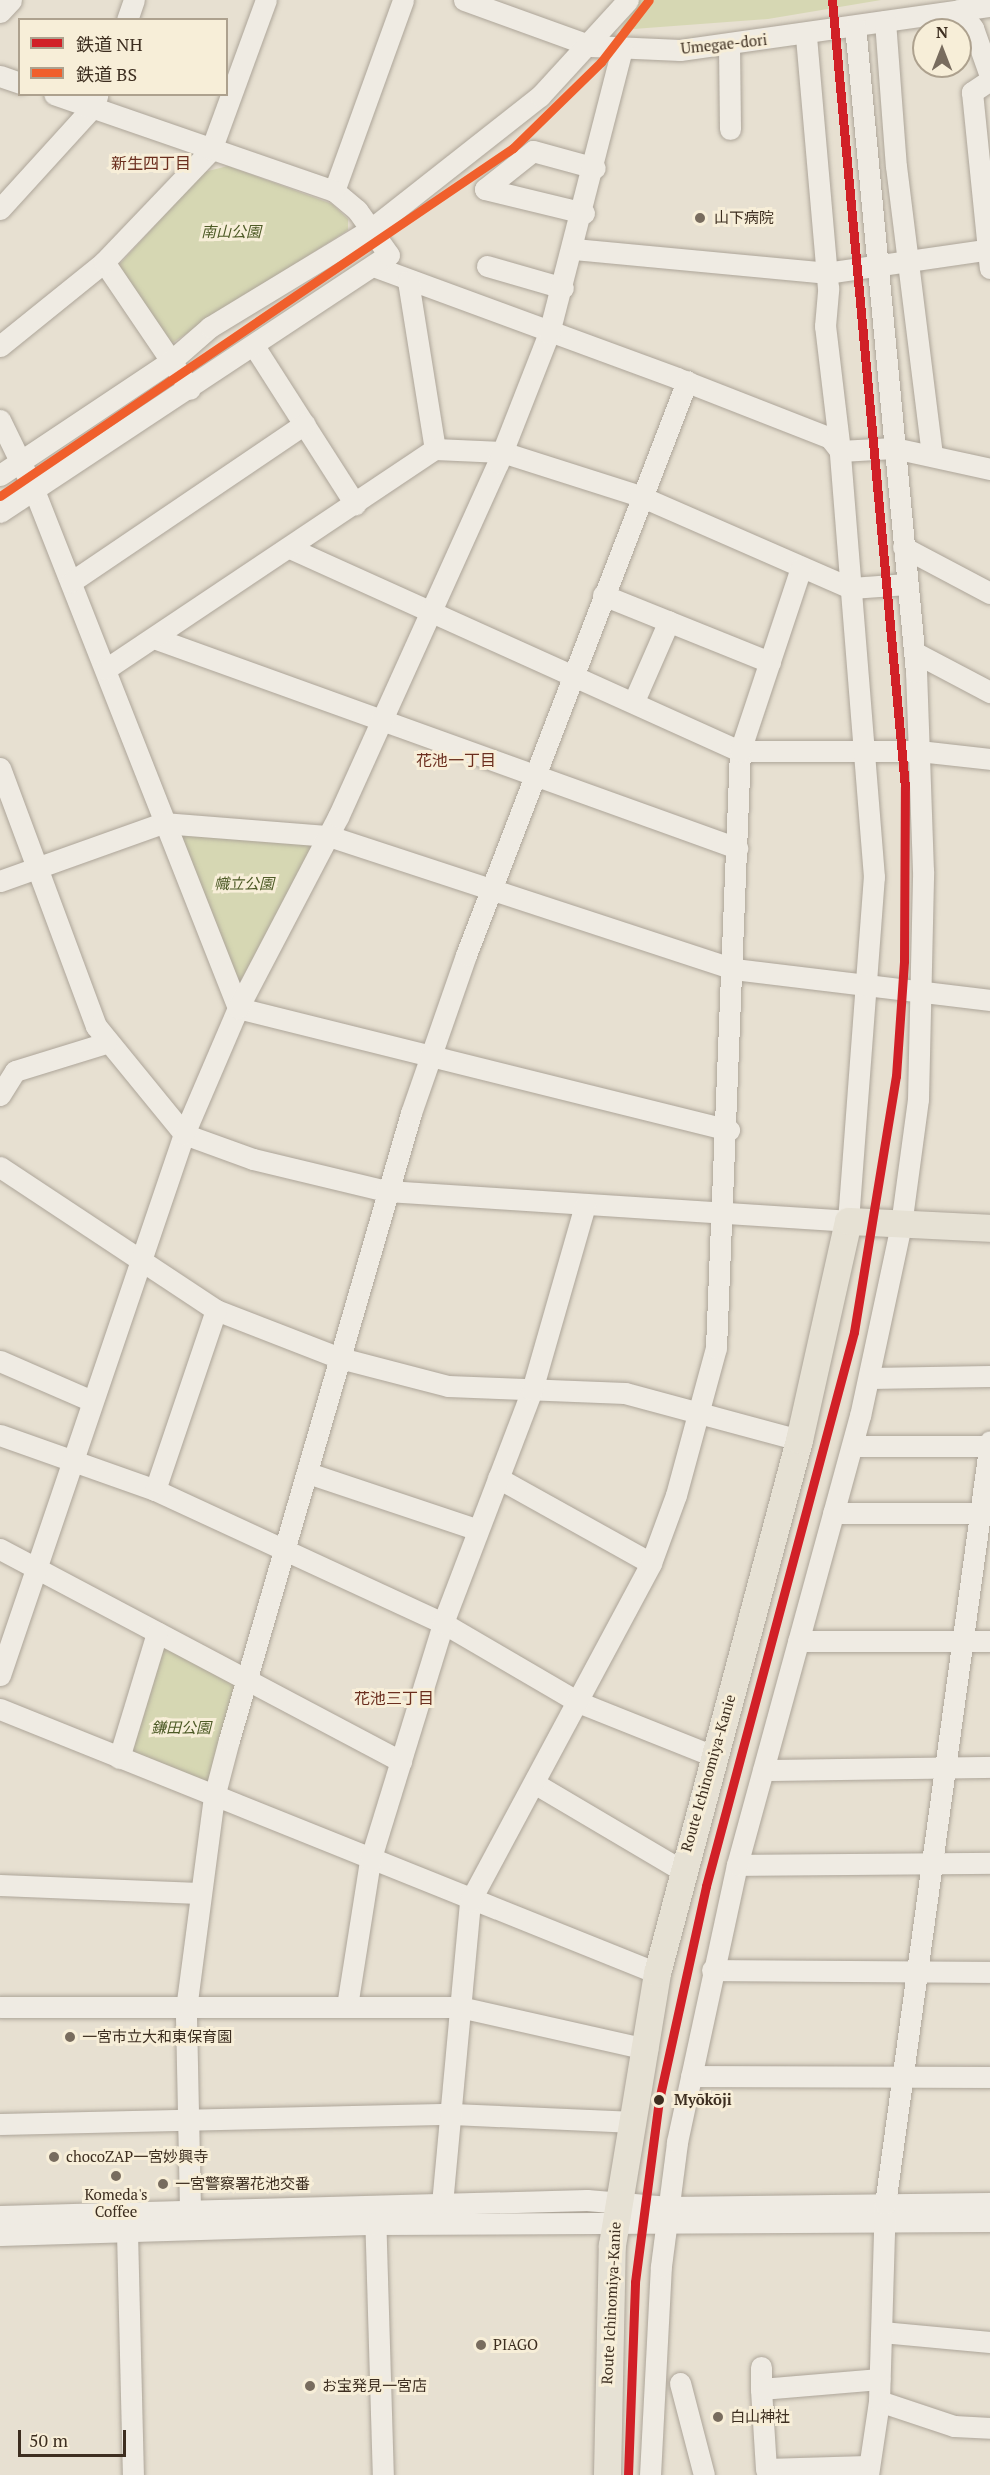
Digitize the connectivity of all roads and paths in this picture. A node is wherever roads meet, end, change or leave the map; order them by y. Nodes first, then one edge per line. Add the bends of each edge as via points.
1 (11, 0) edge
2 (134, 0) edge
3 (266, 0) edge
4 (403, 0) edge
5 (465, 0) edge
6 (628, 0) edge
7 (503, 6) edge
8 (990, 6) edge
9 (959, 10) junction
10 (0, 12) edge
11 (128, 18) edge
12 (885, 21) junction
13 (855, 26) junction
14 (806, 34) junction
15 (591, 46) junction
16 (729, 46) junction
17 (622, 49) junction
18 (0, 76) edge
19 (990, 78) edge
20 (18, 81) edge
21 (66, 96) edge
22 (95, 101) edge
23 (729, 129) dead end
24 (211, 150) junction
25 (596, 168) junction
26 (334, 192) junction
27 (0, 209) edge
28 (584, 213) junction
29 (371, 229) junction
30 (574, 249) junction
31 (989, 256) edge
32 (908, 261) junction
33 (105, 262) junction
34 (373, 266) junction
35 (487, 266) dead end
36 (878, 267) junction
37 (826, 273) junction
38 (408, 281) junction
39 (563, 288) junction
40 (549, 333) junction
41 (0, 346) edge
42 (254, 346) junction
43 (171, 361) junction
44 (687, 381) junction
45 (190, 389) junction
46 (0, 420) edge
47 (304, 424) junction
48 (894, 448) junction
49 (435, 449) junction
50 (840, 451) junction
51 (502, 452) junction
52 (932, 455) junction
53 (19, 462) junction
54 (990, 469) edge
55 (0, 475) edge
56 (34, 490) junction
57 (640, 496) junction
58 (355, 504) junction
59 (0, 512) edge
60 (903, 547) junction
61 (292, 549) junction
62 (801, 568) junction
63 (70, 582) junction
64 (907, 584) junction
65 (851, 588) junction
66 (990, 593) edge
67 (603, 595) junction
68 (429, 613) junction
69 (669, 621) junction
70 (154, 638) junction
71 (914, 652) junction
72 (770, 662) junction
73 (106, 669) junction
74 (574, 672) junction
75 (990, 692) edge
76 (634, 701) junction
77 (381, 719) junction
78 (740, 751) junction
79 (919, 751) junction
80 (865, 755) junction
81 (990, 759) edge
82 (0, 768) edge
83 (534, 778) junction
84 (163, 823) junction
85 (329, 836) junction
86 (737, 848) junction
87 (39, 868) junction
88 (0, 881) edge
89 (492, 886) junction
90 (734, 969) junction
91 (867, 988) junction
92 (921, 989) junction
93 (990, 1000) edge
94 (238, 1008) junction
95 (106, 1043) junction
96 (430, 1058) junction
97 (0, 1095) edge
98 (729, 1130) junction
99 (184, 1134) junction
100 (0, 1167) edge
101 (386, 1191) junction
102 (585, 1205) junction
103 (724, 1210) junction
104 (848, 1221) junction
105 (901, 1225) junction
106 (990, 1228) edge
107 (140, 1262) junction
108 (216, 1310) junction
109 (340, 1358) junction
110 (0, 1361) edge
111 (990, 1376) edge
112 (869, 1378) junction
113 (532, 1390) junction
114 (92, 1401) junction
115 (700, 1409) junction
116 (0, 1435) edge
117 (799, 1440) junction
118 (990, 1444) edge
119 (852, 1446) junction
120 (73, 1462) junction
121 (308, 1473) junction
122 (498, 1478) junction
123 (155, 1490) junction
124 (833, 1513) junction
125 (985, 1513) edge
126 (478, 1530) junction
127 (0, 1549) edge
128 (285, 1549) junction
129 (651, 1563) junction
130 (36, 1568) junction
131 (443, 1623) junction
132 (7, 1632) edge
133 (157, 1633) junction
134 (798, 1641) junction
135 (990, 1641) edge
136 (963, 1642) junction
137 (0, 1675) edge
138 (247, 1678) junction
139 (579, 1701) junction
140 (0, 1709) edge
141 (713, 1756) junction
142 (119, 1758) junction
143 (401, 1761) junction
144 (990, 1767) edge
145 (945, 1769) junction
146 (763, 1770) junction
147 (534, 1783) junction
148 (214, 1797) junction
149 (370, 1861) junction
150 (933, 1863) junction
151 (990, 1863) edge
152 (737, 1865) junction
153 (681, 1870) junction
154 (0, 1885) edge
155 (199, 1893) junction
156 (470, 1901) junction
157 (712, 1970) junction
158 (917, 1972) junction
159 (990, 1972) edge
160 (657, 1973) junction
161 (347, 2006) junction
162 (0, 2007) edge
163 (460, 2007) junction
164 (186, 2009) junction
165 (647, 2049) junction
166 (691, 2076) junction
167 (902, 2078) junction
168 (990, 2078) edge
169 (452, 2114) junction
170 (189, 2122) junction
171 (635, 2122) junction
172 (0, 2124) edge
173 (990, 2203) edge
174 (442, 2204) junction
175 (190, 2208) junction
176 (885, 2212) junction
177 (616, 2214) junction
178 (668, 2214) junction
179 (0, 2216) edge
180 (375, 2216) junction
181 (990, 2221) edge
182 (127, 2232) junction
183 (0, 2235) edge
184 (882, 2332) junction
185 (990, 2342) edge
186 (761, 2367) dead end
187 (880, 2379) junction
188 (680, 2383) dead end
189 (761, 2389) junction
190 (879, 2401) junction
191 (990, 2428) edge
192 (868, 2470) edge
193 (133, 2475) edge
194 (383, 2475) edge
195 (607, 2475) edge
196 (650, 2475) edge
197 (704, 2475) edge

1 - 10 street
2 - 11 street
3 - 24 street
4 - 26 street
5 - 7 street, Umegae-dori
6 - 15 street
7 - 15 street, Umegae-dori
8 - 9 street, Umegae-dori
9 - 12 street, Umegae-dori
9 - 19 street via 974,28
12 - 13 street, Umegae-dori
12 - 32 street
13 - 14 street, Umegae-dori
13 - 36 street
14 - 16 street, Umegae-dori
14 - 37 street
15 - 17 street, Umegae-dori
15 - 29 street via 540,96
16 - 17 street, Umegae-dori
16 - 23 street
17 - 25 street
18 - 20 street
19 - 31 street via 972,92
21 - 22 street
22 - 24 street
22 - 27 street
24 - 26 street
24 - 33 street
25 - 28 street
25 - 28 street via 533,151 485,189
26 - 29 street
28 - 30 street
29 - 34 street via 389,255
29 - 43 street via 210,327
30 - 37 street
30 - 39 street
31 - 32 street
32 - 36 street
32 - 52 street
33 - 41 street
33 - 43 street
34 - 38 street
34 - 42 street
35 - 39 street
36 - 37 street
36 - 48 street
37 - 50 street via 825,326
38 - 40 street
38 - 49 street
39 - 40 street
40 - 44 street
40 - 51 street
42 - 45 street
42 - 47 street
43 - 45 street
43 - 53 street
44 - 50 street via 831,438
44 - 57 street
45 - 56 street
46 - 53 street
47 - 58 street
47 - 63 street
48 - 50 street
48 - 52 street
48 - 60 street
49 - 51 street
49 - 58 street
50 - 65 street
51 - 57 street
51 - 68 street
52 - 54 street
53 - 55 street
53 - 56 street
56 - 59 street
56 - 63 street
57 - 62 street
57 - 67 street
58 - 61 street
60 - 64 street
60 - 66 street
61 - 68 street
61 - 70 street
62 - 65 street
62 - 72 street
63 - 73 street
64 - 65 street
64 - 71 street
65 - 80 street
67 - 69 street
67 - 74 street
68 - 74 street
68 - 77 street
69 - 72 street
69 - 76 street
70 - 73 street
70 - 77 street
71 - 75 street
71 - 79 street
72 - 78 street
73 - 84 street
74 - 76 street
74 - 83 street
76 - 78 street
77 - 83 street
77 - 85 street
78 - 80 street
78 - 86 street
79 - 80 street
79 - 81 street
79 - 92 street
80 - 91 street via 874,877
82 - 87 street
83 - 86 street
83 - 89 street
84 - 85 street
84 - 87 street
84 - 94 street
85 - 89 street
85 - 94 street
86 - 90 street
87 - 88 street
87 - 95 street
89 - 90 street
89 - 96 street
90 - 91 street
90 - 98 street
91 - 92 street
91 - 104 street
92 - 93 street
92 - 105 street via 918,1099
94 - 96 street
94 - 99 street
95 - 97 street via 15,1071
95 - 99 street
96 - 98 street
96 - 101 street
98 - 103 street
99 - 101 street via 253,1159
99 - 107 street
100 - 107 street
101 - 102 street
101 - 109 street
102 - 103 street
102 - 113 street
103 - 104 street
103 - 115 street via 716,1347
104 - 105 main road
104 - 117 main road, Route Ichinomiya-Kanie
105 - 106 main road
105 - 112 street
107 - 108 street
107 - 114 street
108 - 109 street
108 - 123 street
109 - 113 street via 448,1386
109 - 121 street
110 - 114 street
111 - 112 street
112 - 119 street
113 - 115 street via 625,1393
113 - 122 street
114 - 120 street
115 - 117 street
115 - 129 street
116 - 120 street
117 - 141 main road, Route Ichinomiya-Kanie
118 - 119 street
118 - 125 street
119 - 124 street
120 - 123 street
120 - 130 street
121 - 126 street
121 - 128 street
122 - 126 street
122 - 129 street
123 - 128 street
124 - 125 street
124 - 134 street
125 - 136 street
126 - 131 street
127 - 130 street
128 - 131 street
128 - 138 street
129 - 139 street
130 - 132 street
130 - 133 street
131 - 139 street
131 - 143 street
132 - 137 street
133 - 138 street
133 - 142 street
134 - 136 street
134 - 146 street
135 - 136 street
136 - 145 street
138 - 143 street
138 - 148 street
139 - 141 street
139 - 147 street
140 - 142 street
141 - 153 main road, Route Ichinomiya-Kanie
142 - 148 street
143 - 149 street
144 - 145 street
145 - 146 street
145 - 150 street
146 - 152 street
147 - 153 street
147 - 156 street
148 - 149 street
148 - 155 street
149 - 156 street
149 - 161 street
150 - 151 street
150 - 152 street
150 - 158 street
152 - 157 street
153 - 160 main road, Route Ichinomiya-Kanie
154 - 155 street
155 - 164 street
156 - 160 street
156 - 163 street
157 - 158 street
157 - 166 street
158 - 159 street
158 - 167 street
160 - 165 main road, Route Ichinomiya-Kanie
161 - 163 street
161 - 164 street
162 - 164 street
163 - 165 street
163 - 169 street
164 - 170 street
165 - 171 main road, Route Ichinomiya-Kanie
166 - 167 street
166 - 178 street
167 - 168 street
167 - 176 street
169 - 170 street
169 - 171 street
169 - 174 street
170 - 172 street
170 - 175 street
171 - 177 main road, Route Ichinomiya-Kanie
173 - 176 street
174 - 177 street via 587,2200
174 - 180 street
175 - 179 street
175 - 180 street
176 - 178 street
176 - 181 street
176 - 184 street
177 - 178 street
177 - 180 street
177 - 195 main road, Route Ichinomiya-Kanie via 607,2342
178 - 196 street
180 - 182 street
180 - 194 street
182 - 183 street
182 - 193 street
184 - 185 street
184 - 187 street
186 - 189 street
187 - 189 street
187 - 190 street
188 - 197 street
189 - 192 street via 766,2469
190 - 191 street via 954,2426
190 - 192 street

